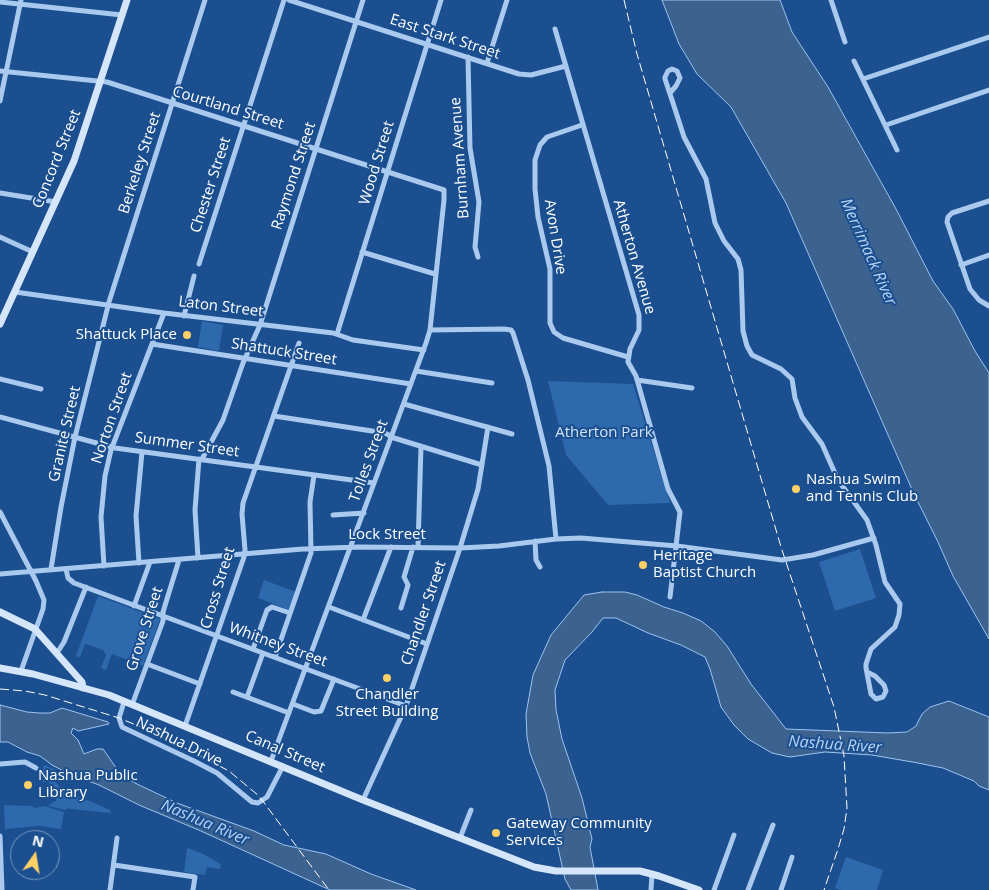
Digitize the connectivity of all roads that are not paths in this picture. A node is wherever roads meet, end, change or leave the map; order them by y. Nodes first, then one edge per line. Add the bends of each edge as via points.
1 (127, 0) edge
2 (205, 0) edge
3 (284, 0) edge
4 (289, 0) edge
5 (363, 0) edge
6 (441, 0) edge
7 (507, 0) edge
8 (830, 0) edge
9 (0, 2) edge
10 (21, 2) edge
11 (122, 15) junction
12 (356, 22) junction
13 (555, 29) dead end
14 (989, 37) edge
15 (845, 42) dead end
16 (427, 44) junction
17 (468, 57) junction
18 (854, 61) dead end
19 (487, 63) junction
20 (566, 66) junction
21 (3, 72) edge
22 (863, 79) junction
23 (100, 81) junction
24 (989, 90) edge
25 (670, 93) dead end
26 (0, 101) edge
27 (172, 103) junction
28 (582, 125) junction
29 (886, 125) junction
30 (244, 126) junction
31 (316, 148) junction
32 (897, 150) dead end
33 (388, 171) junction
34 (444, 190) joint
35 (0, 193) edge
36 (989, 201) edge
37 (56, 202) junction
38 (0, 237) edge
39 (33, 252) junction
40 (362, 252) junction
41 (989, 256) edge
42 (478, 257) dead end
43 (199, 264) dead end
44 (961, 265) junction
45 (436, 274) junction
46 (194, 276) dead end
47 (15, 292) junction
48 (109, 306) junction
49 (989, 306) edge
50 (164, 313) junction
51 (184, 316) junction
52 (1, 320) edge
53 (260, 324) junction
54 (430, 330) junction
55 (338, 334) junction
56 (299, 343) dead end
57 (152, 344) junction
58 (424, 350) junction
59 (628, 357) junction
60 (246, 359) junction
61 (291, 366) junction
62 (416, 371) junction
63 (0, 379) edge
64 (637, 380) junction
65 (492, 383) dead end
66 (411, 384) junction
67 (692, 388) dead end
68 (41, 389) dead end
69 (404, 404) junction
70 (274, 416) junction
71 (0, 417) edge
72 (488, 427) junction
73 (512, 434) dead end
74 (391, 436) junction
75 (75, 437) junction
76 (422, 446) junction
77 (112, 447) junction
78 (142, 452) junction
79 (201, 459) junction
80 (482, 465) junction
81 (256, 466) junction
82 (314, 475) junction
83 (374, 484) junction
84 (0, 512) edge
85 (364, 513) junction
86 (333, 515) dead end
87 (874, 538) junction
88 (556, 539) junction
89 (535, 541) junction
90 (677, 546) junction
91 (351, 547) junction
92 (391, 547) junction
93 (415, 548) junction
94 (460, 548) junction
95 (312, 549) junction
96 (245, 553) junction
97 (198, 558) junction
98 (179, 560) junction
99 (150, 562) junction
100 (139, 563) junction
101 (104, 566) junction
102 (540, 567) dead end
103 (66, 568) junction
104 (51, 569) junction
105 (31, 571) junction
106 (0, 574) edge
107 (86, 587) junction
108 (670, 597) dead end
109 (134, 606) junction
110 (329, 607) junction
111 (401, 608) dead end
112 (0, 612) edge
113 (290, 613) junction
114 (163, 616) junction
115 (363, 620) junction
116 (35, 629) junction
117 (217, 636) junction
118 (427, 644) junction
119 (253, 649) junction
120 (57, 653) junction
121 (263, 653) junction
122 (275, 657) junction
123 (147, 664) junction
124 (0, 668) edge
125 (306, 668) junction
126 (21, 671) junction
127 (867, 672) junction
128 (334, 679) junction
129 (200, 684) junction
130 (83, 688) junction
131 (233, 692) dead end
132 (247, 697) junction
133 (124, 702) junction
134 (293, 704) junction
135 (132, 705) junction
136 (406, 706) junction
137 (289, 713) junction
138 (185, 726) junction
139 (271, 761) junction
140 (0, 764) edge
141 (283, 766) junction
142 (36, 768) dead end
143 (363, 800) junction
144 (471, 810) dead end
145 (773, 825) dead end
146 (734, 835) dead end
147 (0, 836) edge
148 (117, 838) dead end
149 (460, 838) junction
150 (792, 856) dead end
151 (114, 865) junction
152 (652, 874) junction
153 (2, 890) edge
154 (110, 890) edge
155 (193, 890) edge
156 (651, 890) edge
157 (699, 890) edge
158 (714, 890) edge
159 (748, 890) edge
160 (781, 890) edge

1 - 11 street, Concord Street
2 - 27 street, Berkeley Street
3 - 30 street, Chester Street
4 - 12 street, East Stark Street
5 - 12 street, Raymond Street
6 - 16 street, Wood Street
7 - 19 street
8 - 15 street
9 - 10 street
10 - 11 street
10 - 21 street
11 - 23 street, Concord Street
12 - 16 street, East Stark Street
12 - 31 street, Raymond Street
13 - 20 street, Atherton Avenue
14 - 22 street
16 - 17 street, East Stark Street
16 - 33 street, Wood Street
17 - 19 street, East Stark Street
17 - 42 street, Burnham Avenue via 470,148 478,202 474,247
18 - 22 street
19 - 20 street, East Stark Street via 525,75
20 - 28 street, Atherton Avenue
21 - 23 street, Courtland Street
21 - 26 street
22 - 29 street
23 - 27 street, Courtland Street
23 - 37 street, Concord Street via 76,156
24 - 29 street
25 - 87 street via 684,137 708,185 715,222 739,263 743,331 752,355 790,376 802,417 822,444 838,480 861,511
27 - 30 street, Courtland Street
27 - 48 street, Berkeley Street
28 - 59 street, Atherton Avenue via 639,315 638,333
28 - 59 street, Avon Drive via 547,137 540,145 535,160 538,217 550,269 550,322 554,332 563,338
29 - 32 street
30 - 31 street, Courtland Street
30 - 43 street, Chester Street
31 - 33 street, Courtland Street
31 - 53 street, Raymond Street
33 - 34 street, Courtland Street
33 - 40 street, Wood Street
34 - 45 street, Tolles Street
35 - 37 street
36 - 44 street via 948,216 946,222
37 - 39 street, Concord Street
38 - 39 street
39 - 47 street, Concord Street
40 - 45 street
40 - 55 street, Wood Street
41 - 44 street
44 - 49 street via 973,295
45 - 54 street, Tolles Street
46 - 51 street
47 - 48 street, Laton Street
47 - 52 street, Concord Street
48 - 50 street, Laton Street
48 - 75 street, Granite Street
50 - 51 street, Laton Street
50 - 57 street, Norton Street
51 - 53 street, Laton Street
53 - 55 street, Laton Street
53 - 60 street, Raymond Street
54 - 58 street, Tolles Street
54 - 88 street via 511,330 528,380 550,466
55 - 58 street, Laton Street via 352,340
56 - 61 street, Cross Street
57 - 60 street, Shattuck Street
57 - 77 street, Norton Street
58 - 62 street, Tolles Street
59 - 64 street via 628,364
60 - 61 street, Shattuck Street
60 - 79 street, Raymond Street via 223,420
61 - 66 street, Shattuck Street
61 - 70 street, Cross Street
62 - 65 street
62 - 66 street, Tolles Street
63 - 68 street
64 - 67 street
64 - 90 street via 668,489 680,512
66 - 69 street, Tolles Street
69 - 72 street
69 - 74 street, Tolles Street
70 - 74 street
70 - 81 street, Cross Street
71 - 75 street, Summer Street
72 - 73 street
72 - 80 street, Chandler Street
74 - 76 street
74 - 83 street, Tolles Street
75 - 77 street, Summer Street
75 - 104 street, Granite Street
76 - 80 street
76 - 93 street
77 - 78 street, Summer Street
77 - 101 street, Norton Street via 101,517
78 - 79 street, Summer Street
78 - 100 street via 136,516
79 - 81 street, Summer Street
79 - 97 street via 195,510
80 - 94 street, Chandler Street
81 - 82 street, Summer Street
81 - 96 street, Cross Street via 242,508
82 - 83 street, Summer Street
82 - 95 street via 310,502
83 - 85 street, Tolles Street
84 - 105 street
85 - 86 street
85 - 91 street, Tolles Street
87 - 90 street, Lock Street via 782,560
87 - 127 street via 885,582 898,600 900,609 895,627 876,643 868,655
88 - 89 street, Lock Street
88 - 90 street, Lock Street via 610,539
89 - 94 street, Lock Street
89 - 102 street via 536,560
90 - 108 street
91 - 92 street, Lock Street
91 - 95 street, Lock Street
91 - 110 street, Tolles Street
92 - 93 street, Lock Street
92 - 115 street
93 - 94 street, Lock Street
93 - 111 street via 404,577 408,585
94 - 118 street, Chandler Street
95 - 96 street, Lock Street
95 - 113 street
96 - 97 street, Lock Street
96 - 117 street, Cross Street
97 - 98 street, Lock Street
98 - 99 street, Lock Street
98 - 114 street, Grove Street
99 - 100 street, Lock Street
99 - 109 street
100 - 101 street, Lock Street
101 - 103 street, Lock Street
103 - 104 street, Lock Street
103 - 107 street, Whitney Street via 69,580
104 - 105 street, Lock Street
105 - 106 street, Lock Street
105 - 116 street via 44,600
107 - 109 street, Whitney Street
107 - 120 street
109 - 114 street, Whitney Street
110 - 115 street
110 - 125 street, Tolles Street
112 - 116 street
113 - 119 street via 272,606 267,610
113 - 122 street
114 - 117 street, Whitney Street
114 - 123 street, Grove Street
115 - 118 street
116 - 120 street
116 - 126 street
117 - 119 street, Whitney Street
117 - 129 street, Cross Street
118 - 136 street, Chandler Street
119 - 121 street, Whitney Street
120 - 130 street via 83,683
121 - 122 street, Whitney Street
121 - 132 street
122 - 125 street, Whitney Street
123 - 129 street
123 - 135 street, Grove Street
124 - 126 street, Canal Street
125 - 128 street, Whitney Street
125 - 134 street, Tolles Street
126 - 130 street, Canal Street
127 - 127 street via 872,696 876,699 883,697 884,685
128 - 134 street via 321,712
128 - 136 street, Whitney Street
129 - 138 street, Cross Street
130 - 133 street, Canal Street
131 - 132 street
132 - 137 street
133 - 135 street, Canal Street
133 - 141 street, Nashua Drive via 119,718 122,727 217,773 252,802 267,797
134 - 137 street, Tolles Street
135 - 138 street, Canal Street
136 - 143 street, Chandler Street
137 - 139 street, Tolles Street
138 - 139 street, Canal Street
139 - 141 street, Canal Street
140 - 142 street via 25,762
141 - 143 street, Canal Street
143 - 149 street, Canal Street
144 - 149 street
145 - 159 street
146 - 158 street
147 - 153 street
148 - 151 street
149 - 152 street, Canal Street via 534,867 556,871 606,870
150 - 160 street
151 - 154 street
151 - 155 street via 195,877
152 - 156 street
152 - 157 street, Canal Street

